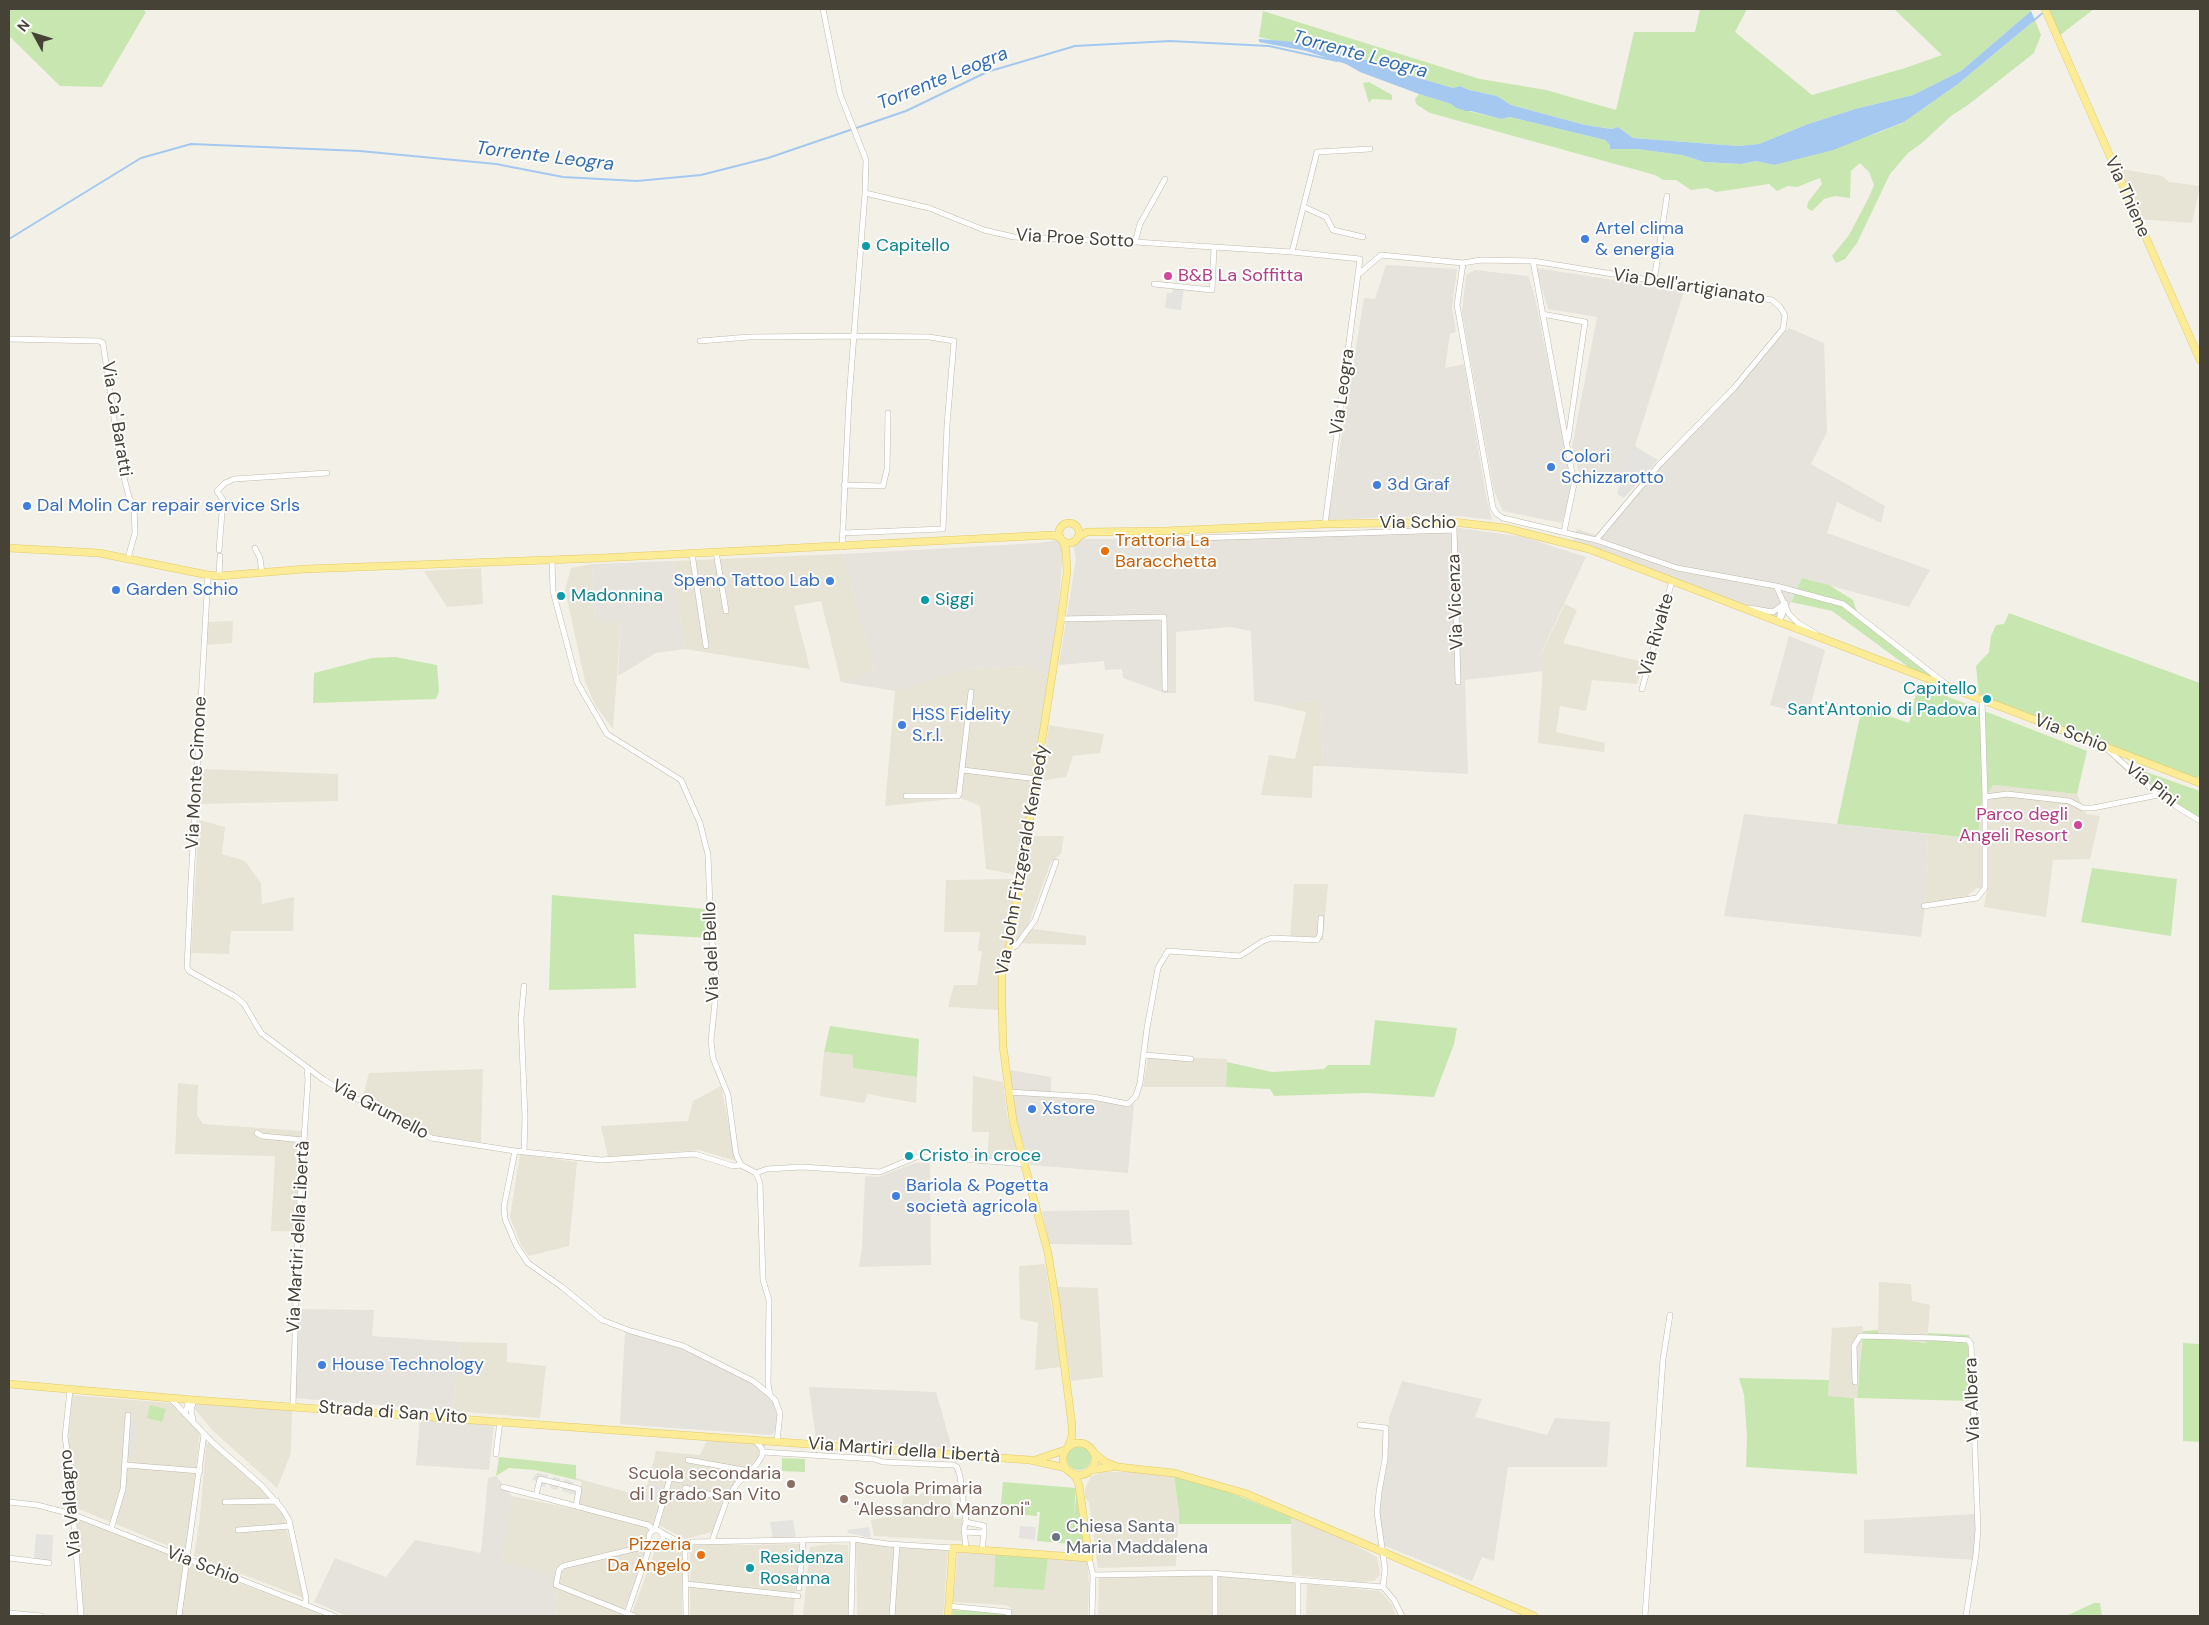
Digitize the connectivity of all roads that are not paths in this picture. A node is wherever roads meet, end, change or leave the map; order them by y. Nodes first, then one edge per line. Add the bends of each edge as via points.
1 (823, 9) edge
2 (2045, 9) edge
3 (1370, 149) dead end
4 (1165, 179) dead end
5 (865, 193) junction
6 (1667, 196) dead end
7 (1304, 208) junction
8 (1363, 237) dead end
9 (1135, 242) junction
10 (1214, 248) junction
11 (1292, 252) junction
12 (1360, 259) joint
13 (1532, 261) junction
14 (1463, 263) junction
15 (1359, 274) junction
16 (1654, 281) junction
17 (1154, 284) dead end
18 (1542, 314) junction
19 (854, 336) junction
20 (9, 339) edge
21 (700, 341) dead end
22 (2200, 360) edge
23 (888, 413) dead end
24 (1567, 446) junction
25 (327, 473) dead end
26 (844, 485) junction
27 (1454, 522) junction
28 (1324, 524) junction
29 (1078, 527) junction
30 (1060, 528) junction
31 (1454, 530) junction
32 (1088, 532) junction
33 (1564, 532) junction
34 (842, 533) junction
35 (1051, 535) junction
36 (1078, 537) junction
37 (1062, 539) junction
38 (1164, 539) dead end
39 (1596, 540) junction
40 (1072, 542) junction
41 (842, 547) junction
42 (9, 548) edge
43 (255, 548) dead end
44 (716, 552) junction
45 (1066, 552) junction
46 (692, 554) junction
47 (128, 558) junction
48 (552, 560) junction
49 (262, 573) junction
50 (208, 575) junction
51 (219, 576) junction
52 (1672, 581) junction
53 (1776, 586) junction
54 (1736, 605) junction
55 (1784, 606) junction
56 (726, 611) dead end
57 (1062, 619) junction
58 (1780, 622) junction
59 (1835, 644) junction
60 (706, 646) dead end
61 (1458, 682) dead end
62 (1950, 687) junction
63 (1165, 689) dead end
64 (1642, 689) dead end
65 (971, 692) dead end
66 (1982, 700) junction
67 (2104, 746) junction
68 (963, 770) junction
69 (1038, 779) junction
70 (2196, 779) edge
71 (2200, 783) edge
72 (2158, 795) junction
73 (906, 796) dead end
74 (1985, 797) junction
75 (2200, 821) edge
76 (1056, 862) dead end
77 (1924, 906) dead end
78 (1321, 918) dead end
79 (1009, 949) junction
80 (189, 971) joint
81 (524, 986) dead end
82 (1144, 1054) junction
83 (1191, 1058) dead end
84 (307, 1068) junction
85 (1008, 1092) junction
86 (257, 1133) dead end
87 (303, 1140) junction
88 (515, 1151) junction
89 (524, 1152) junction
90 (1026, 1164) junction
91 (742, 1165) junction
92 (756, 1173) junction
93 (1670, 1314) dead end
94 (1855, 1382) dead end
95 (9, 1384) edge
96 (70, 1390) junction
97 (770, 1395) junction
98 (169, 1398) junction
99 (192, 1400) junction
100 (293, 1406) junction
101 (185, 1414) junction
102 (128, 1415) dead end
103 (500, 1421) junction
104 (194, 1423) junction
105 (1072, 1424) junction
106 (1360, 1425) dead end
107 (204, 1434) junction
108 (755, 1440) junction
109 (777, 1442) junction
110 (1082, 1443) junction
111 (1066, 1449) junction
112 (762, 1452) junction
113 (1093, 1452) junction
114 (496, 1454) dead end
115 (688, 1460) dead end
116 (1030, 1460) junction
117 (126, 1464) junction
118 (1118, 1467) junction
119 (1068, 1470) junction
120 (200, 1471) junction
121 (749, 1471) junction
122 (1088, 1471) junction
123 (681, 1480) dead end
124 (503, 1487) dead end
125 (685, 1488) dead end
126 (536, 1495) junction
127 (1081, 1496) junction
128 (727, 1499) junction
129 (277, 1501) junction
130 (9, 1502) edge
131 (225, 1502) dead end
132 (576, 1506) junction
133 (72, 1514) junction
134 (966, 1522) junction
135 (290, 1526) junction
136 (111, 1530) junction
137 (238, 1530) dead end
138 (652, 1531) junction
139 (966, 1532) junction
140 (662, 1533) junction
141 (984, 1533) junction
142 (853, 1539) junction
143 (803, 1540) junction
144 (712, 1541) junction
145 (651, 1542) junction
146 (678, 1543) junction
147 (658, 1544) junction
148 (897, 1544) junction
149 (687, 1546) junction
150 (953, 1548) junction
151 (966, 1549) junction
152 (982, 1550) junction
153 (1384, 1552) junction
154 (9, 1558) edge
155 (1089, 1558) junction
156 (187, 1560) junction
157 (49, 1563) dead end
158 (1215, 1573) junction
159 (1093, 1575) junction
160 (1298, 1580) junction
161 (687, 1584) junction
162 (1382, 1587) junction
163 (799, 1588) dead end
164 (798, 1596) dead end
165 (305, 1605) junction
166 (948, 1606) junction
167 (9, 1613) edge
168 (626, 1615) edge
169 (41, 1616) edge
170 (81, 1616) edge
171 (179, 1616) edge
172 (334, 1616) edge
173 (634, 1616) edge
174 (686, 1616) edge
175 (851, 1616) edge
176 (892, 1616) edge
177 (948, 1616) edge
178 (1008, 1616) edge
179 (1092, 1616) edge
180 (1214, 1616) edge
181 (1298, 1616) edge
182 (1402, 1616) edge
183 (1534, 1616) edge
184 (1645, 1616) edge
185 (1966, 1616) edge

1 - 5 street via 840,94 866,160
2 - 22 main road, Via Thiene
3 - 7 street via 1317,152
4 - 9 street via 1140,224
5 - 9 street, Via Proe Sotto via 929,208 1014,238
5 - 19 street
6 - 16 street
7 - 8 street via 1326,217 1333,230
7 - 11 street
9 - 10 street, Via Proe Sotto
10 - 11 street, Via Proe Sotto
10 - 17 street via 1212,290
11 - 12 street, Via Proe Sotto
12 - 15 street, Via Leogra
13 - 14 street, Via Dell'artigianato
13 - 16 street, Via Dell'artigianato
13 - 18 street
14 - 15 street, Via Dell'artigianato via 1381,255
14 - 33 street, Via Schio via 1457,305 1493,508 1503,518
15 - 28 street, Via Leogra
16 - 39 street, Via Dell'artigianato via 1772,300 1785,315 1783,329 1734,388 1659,465
18 - 24 street
18 - 24 street via 1585,322
19 - 21 street
19 - 26 street
19 - 34 street via 929,337 954,341 943,529
20 - 47 street, Via Ca' Baratti via 103,343 121,466 134,507 135,533
23 - 26 street via 887,469 883,486
24 - 33 street via 1574,484
25 - 51 street via 234,479 225,483 217,491 223,500
26 - 34 street
27 - 28 main road, Via Schio
27 - 31 street, Via Vicenza
27 - 52 main road, Via Schio via 1505,528 1589,549
28 - 32 main road, Via Schio
29 - 30 main road via 1070,522
29 - 32 main road, Via Schio
29 - 36 main road
30 - 35 main road
30 - 37 main road
31 - 38 street, Via Schio
31 - 61 street, Via Vicenza
32 - 36 main road, Via Schio
33 - 39 street, Via Schio
34 - 41 street
35 - 37 main road
35 - 41 main road
36 - 40 main road
37 - 40 main road
37 - 45 main road, Via John Fitzgerald Kennedy
39 - 53 street, Via Schio via 1677,568
40 - 45 main road
41 - 44 main road
42 - 47 main road via 99,553
43 - 49 street
44 - 46 main road
44 - 56 street
45 - 57 main road, Via John Fitzgerald Kennedy via 1068,572
46 - 48 main road
46 - 60 street
47 - 50 main road
48 - 49 main road
48 - 91 street, Via del Bello via 553,591 577,682 607,734 681,780 700,823 708,855 711,933 717,982 711,1041 713,1058 728,1095 736,1154
49 - 51 main road
50 - 51 main road
50 - 80 street, Via Monte Cimone
52 - 54 main road, Via Schio
52 - 64 street, Via Rivalte
53 - 55 street, Via Schio
53 - 62 street, Via Schio via 1843,604
54 - 55 street, Via Schio via 1772,612
54 - 58 main road, Via Schio
55 - 58 street
55 - 59 street, Via Schio via 1798,623
57 - 63 street via 1164,617
57 - 69 main road, Via John Fitzgerald Kennedy
58 - 59 main road, Via Schio
59 - 62 main road, Via Schio
62 - 66 main road, Via Schio
65 - 68 street
66 - 67 main road, Via Schio
66 - 74 street
67 - 70 main road, Via Schio
67 - 72 street, Via Pini
68 - 69 street
68 - 73 street via 958,796
69 - 79 main road, Via John Fitzgerald Kennedy
70 - 71 main road, Via Schio
72 - 74 street via 2092,808 2083,808 2069,801 2007,794
72 - 75 street, Via Pini
74 - 77 street via 1985,888 1977,898
76 - 79 street via 1035,920 1016,946
78 - 82 street via 1317,940 1272,938 1240,956 1168,951 1158,968
79 - 85 main road, Via John Fitzgerald Kennedy via 1002,970
80 - 84 street, Via Grumello via 236,997 244,1004 261,1033
81 - 89 street via 521,1019 526,1118
82 - 83 street
82 - 85 street via 1136,1096 1128,1104 1093,1097
84 - 87 street, Via Martiri della Libertà
84 - 88 street, Via Grumello via 347,1094 391,1114 431,1138
85 - 90 main road, Via John Fitzgerald Kennedy
86 - 87 street
87 - 100 street, Via Martiri della Libertà
88 - 89 street, Via Grumello
88 - 97 street via 504,1206 505,1219 528,1263 602,1320 683,1346 753,1381
89 - 91 street, Via Grumello via 600,1160 695,1154 733,1166
90 - 92 street via 936,1156 916,1157 880,1172 802,1167 767,1169
90 - 105 main road, Via John Fitzgerald Kennedy via 1048,1254
91 - 92 street
92 - 97 street via 761,1195 763,1280 768,1300
93 - 184 street via 1663,1359
94 - 185 street, Via Albera via 1854,1346 1860,1336 1968,1340 1971,1344 1978,1530
95 - 96 main road, Strada di San Vito
96 - 98 main road, Strada di San Vito
96 - 133 street, Via Valdagno via 65,1436
97 - 109 street via 776,1400 780,1413
98 - 99 main road, Strada di San Vito
98 - 101 street
99 - 100 main road, Strada di San Vito
99 - 101 street
99 - 104 street
100 - 103 main road, Strada di San Vito
101 - 104 street
102 - 117 street
103 - 108 main road, Strada di San Vito
103 - 114 street
104 - 107 street
105 - 110 main road, Via John Fitzgerald Kennedy
105 - 111 main road, Via John Fitzgerald Kennedy via 1072,1436
106 - 153 street via 1386,1428 1377,1512
107 - 120 street
107 - 129 street
108 - 109 main road, Strada di San Vito
108 - 112 street
109 - 116 main road, Via Martiri della Libertà
110 - 111 main road
110 - 113 main road
111 - 116 main road, Via Martiri della Libertà via 1046,1458
111 - 119 main road via 1063,1459
112 - 121 street via 757,1464
112 - 134 street via 954,1465 960,1476
113 - 118 main road
113 - 122 main road via 1094,1462
115 - 121 street
116 - 119 main road, Via Martiri della Libertà
117 - 120 street
117 - 136 street via 123,1489
118 - 122 main road
118 - 153 main road via 1174,1473 1214,1483
119 - 122 main road via 1082,1474
119 - 127 main road via 1078,1482
120 - 156 street
121 - 128 street
122 - 127 main road
123 - 138 street via 670,1478
124 - 126 street
125 - 128 street
126 - 132 street
126 - 132 street via 540,1479 579,1489
127 - 155 main road
128 - 144 street
129 - 131 street
129 - 135 street
130 - 133 street, Via Schio
132 - 138 street via 648,1525
133 - 136 street, Via Schio
133 - 170 street, Via Valdagno
134 - 139 street
134 - 141 street via 984,1526
135 - 137 street
135 - 165 street
136 - 156 street, Via Schio
138 - 140 street
138 - 145 street
139 - 141 street
139 - 151 street
140 - 146 street
140 - 147 street
141 - 152 street
142 - 143 street
142 - 148 street
142 - 175 street
143 - 144 street
143 - 163 street
144 - 149 street via 697,1541
145 - 147 street
145 - 168 street
145 - 168 street via 561,1568 556,1586
146 - 147 street
146 - 149 street
148 - 150 street
148 - 176 street
149 - 161 street
150 - 151 main road
150 - 166 main road
151 - 152 main road
152 - 155 main road
153 - 162 street
153 - 183 main road
154 - 157 street
155 - 159 street
156 - 165 street, Via Schio
156 - 171 street
158 - 159 street
158 - 160 street
158 - 180 street
159 - 179 street
160 - 162 street
160 - 181 street
161 - 164 street
161 - 174 street
162 - 182 street
165 - 172 street, Via Schio
166 - 177 main road
166 - 178 street via 1009,1612
167 - 169 street
168 - 173 street

